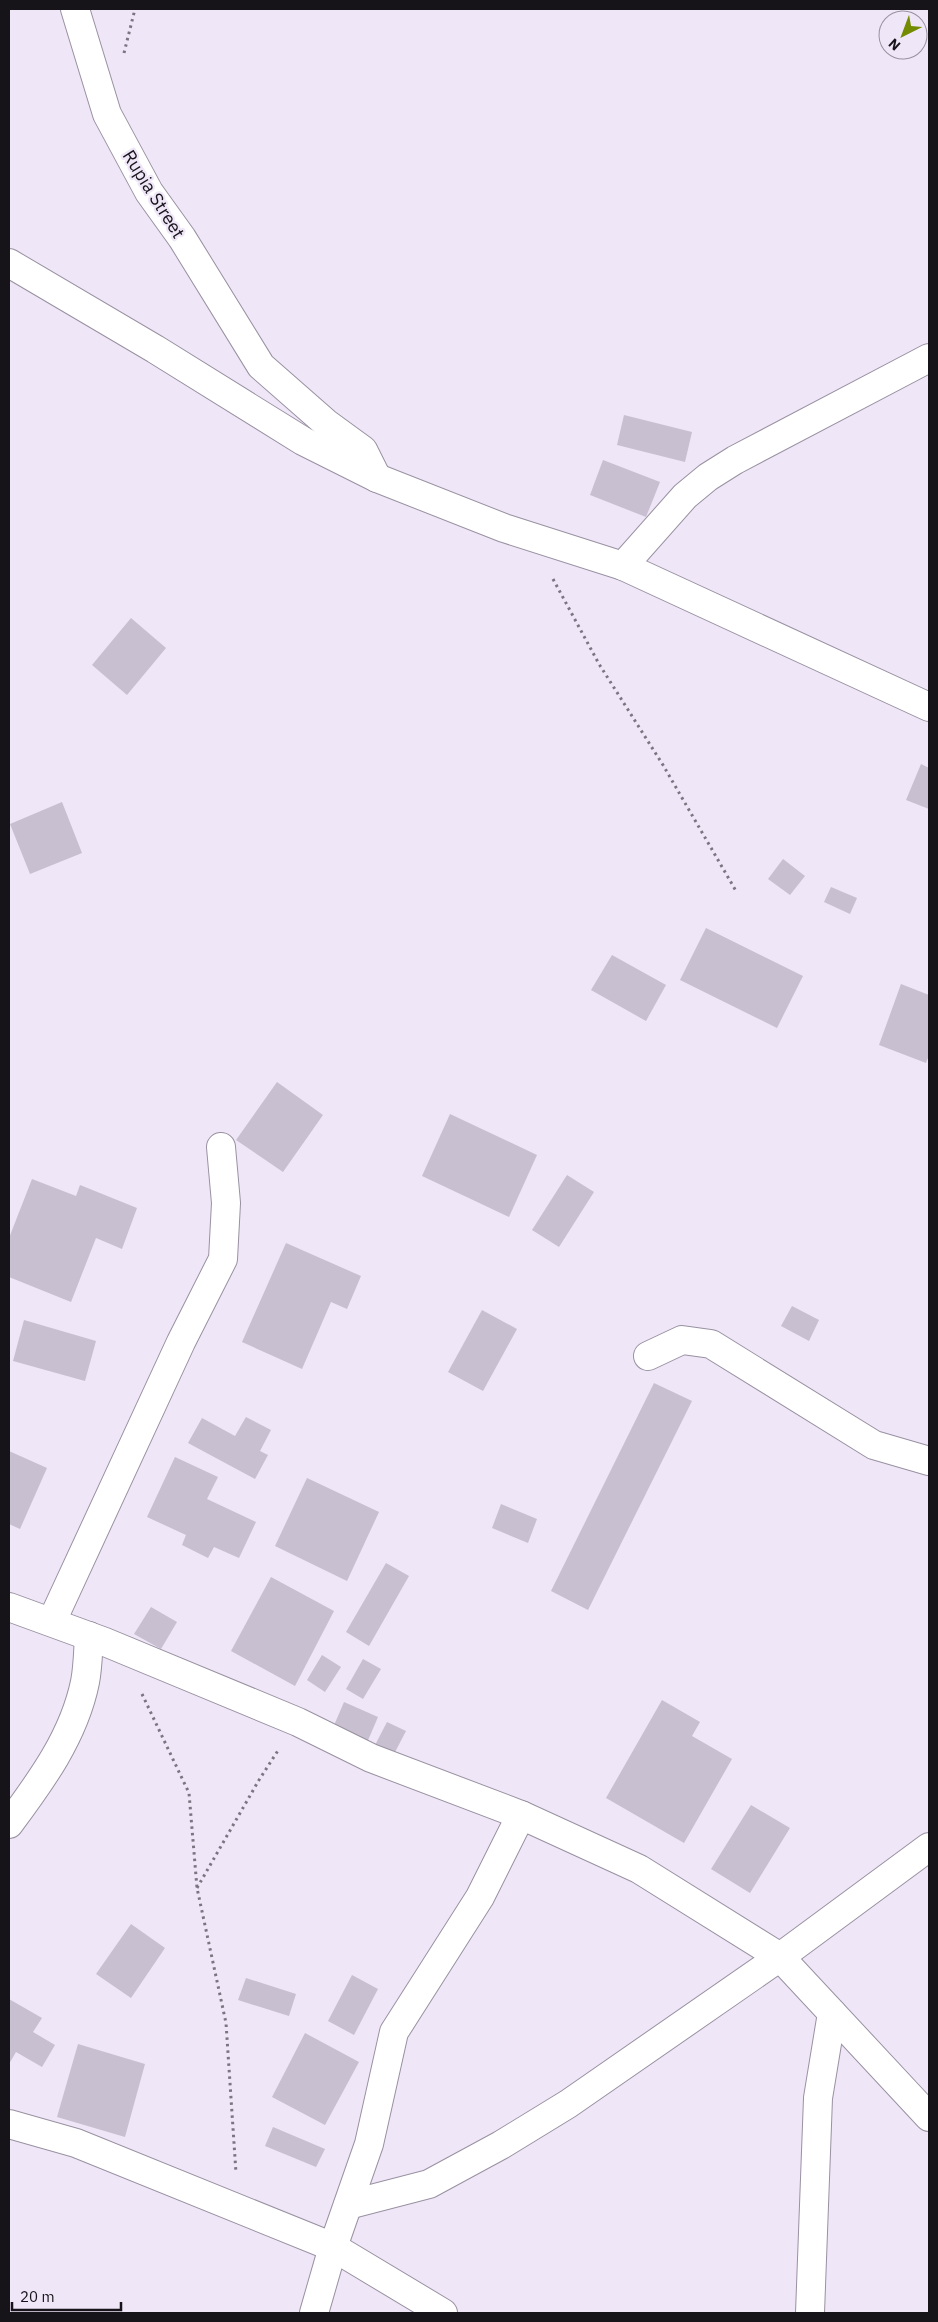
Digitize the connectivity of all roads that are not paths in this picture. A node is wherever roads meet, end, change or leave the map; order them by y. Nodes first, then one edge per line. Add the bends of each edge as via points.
1 (75, 9) edge
2 (9, 263) edge
3 (929, 358) edge
4 (377, 478) junction
5 (623, 566) junction
6 (929, 707) edge
7 (222, 1147) dead end
8 (648, 1356) dead end
9 (929, 1461) edge
10 (9, 1607) edge
11 (52, 1621) junction
12 (89, 1636) junction
13 (521, 1815) junction
14 (9, 1824) edge
15 (929, 1847) edge
16 (780, 1957) junction
17 (832, 2013) junction
18 (929, 2117) edge
19 (9, 2124) edge
20 (348, 2205) junction
21 (333, 2247) junction
22 (314, 2313) edge
23 (443, 2313) edge
24 (810, 2313) edge

1 - 4 street, Rupia Street via 107,114 149,192 182,238 261,366 326,423 363,450
2 - 4 street via 302,441
3 - 5 street via 708,478 685,496
4 - 5 street via 530,537
5 - 6 street
7 - 11 street via 226,1203 223,1259 181,1342
8 - 9 street via 682,1340 711,1344 874,1445
10 - 11 street
11 - 12 street
12 - 13 street via 298,1722 371,1758
12 - 14 street via 86,1681 75,1719 47,1772
13 - 16 street via 639,1869
13 - 20 street via 480,1897 394,2032 370,2144
15 - 16 street
16 - 17 street
16 - 20 street via 568,2104 501,2145 429,2184
17 - 18 street
17 - 24 street via 818,2098
19 - 21 street via 76,2143
20 - 21 street
21 - 22 street
21 - 23 street

